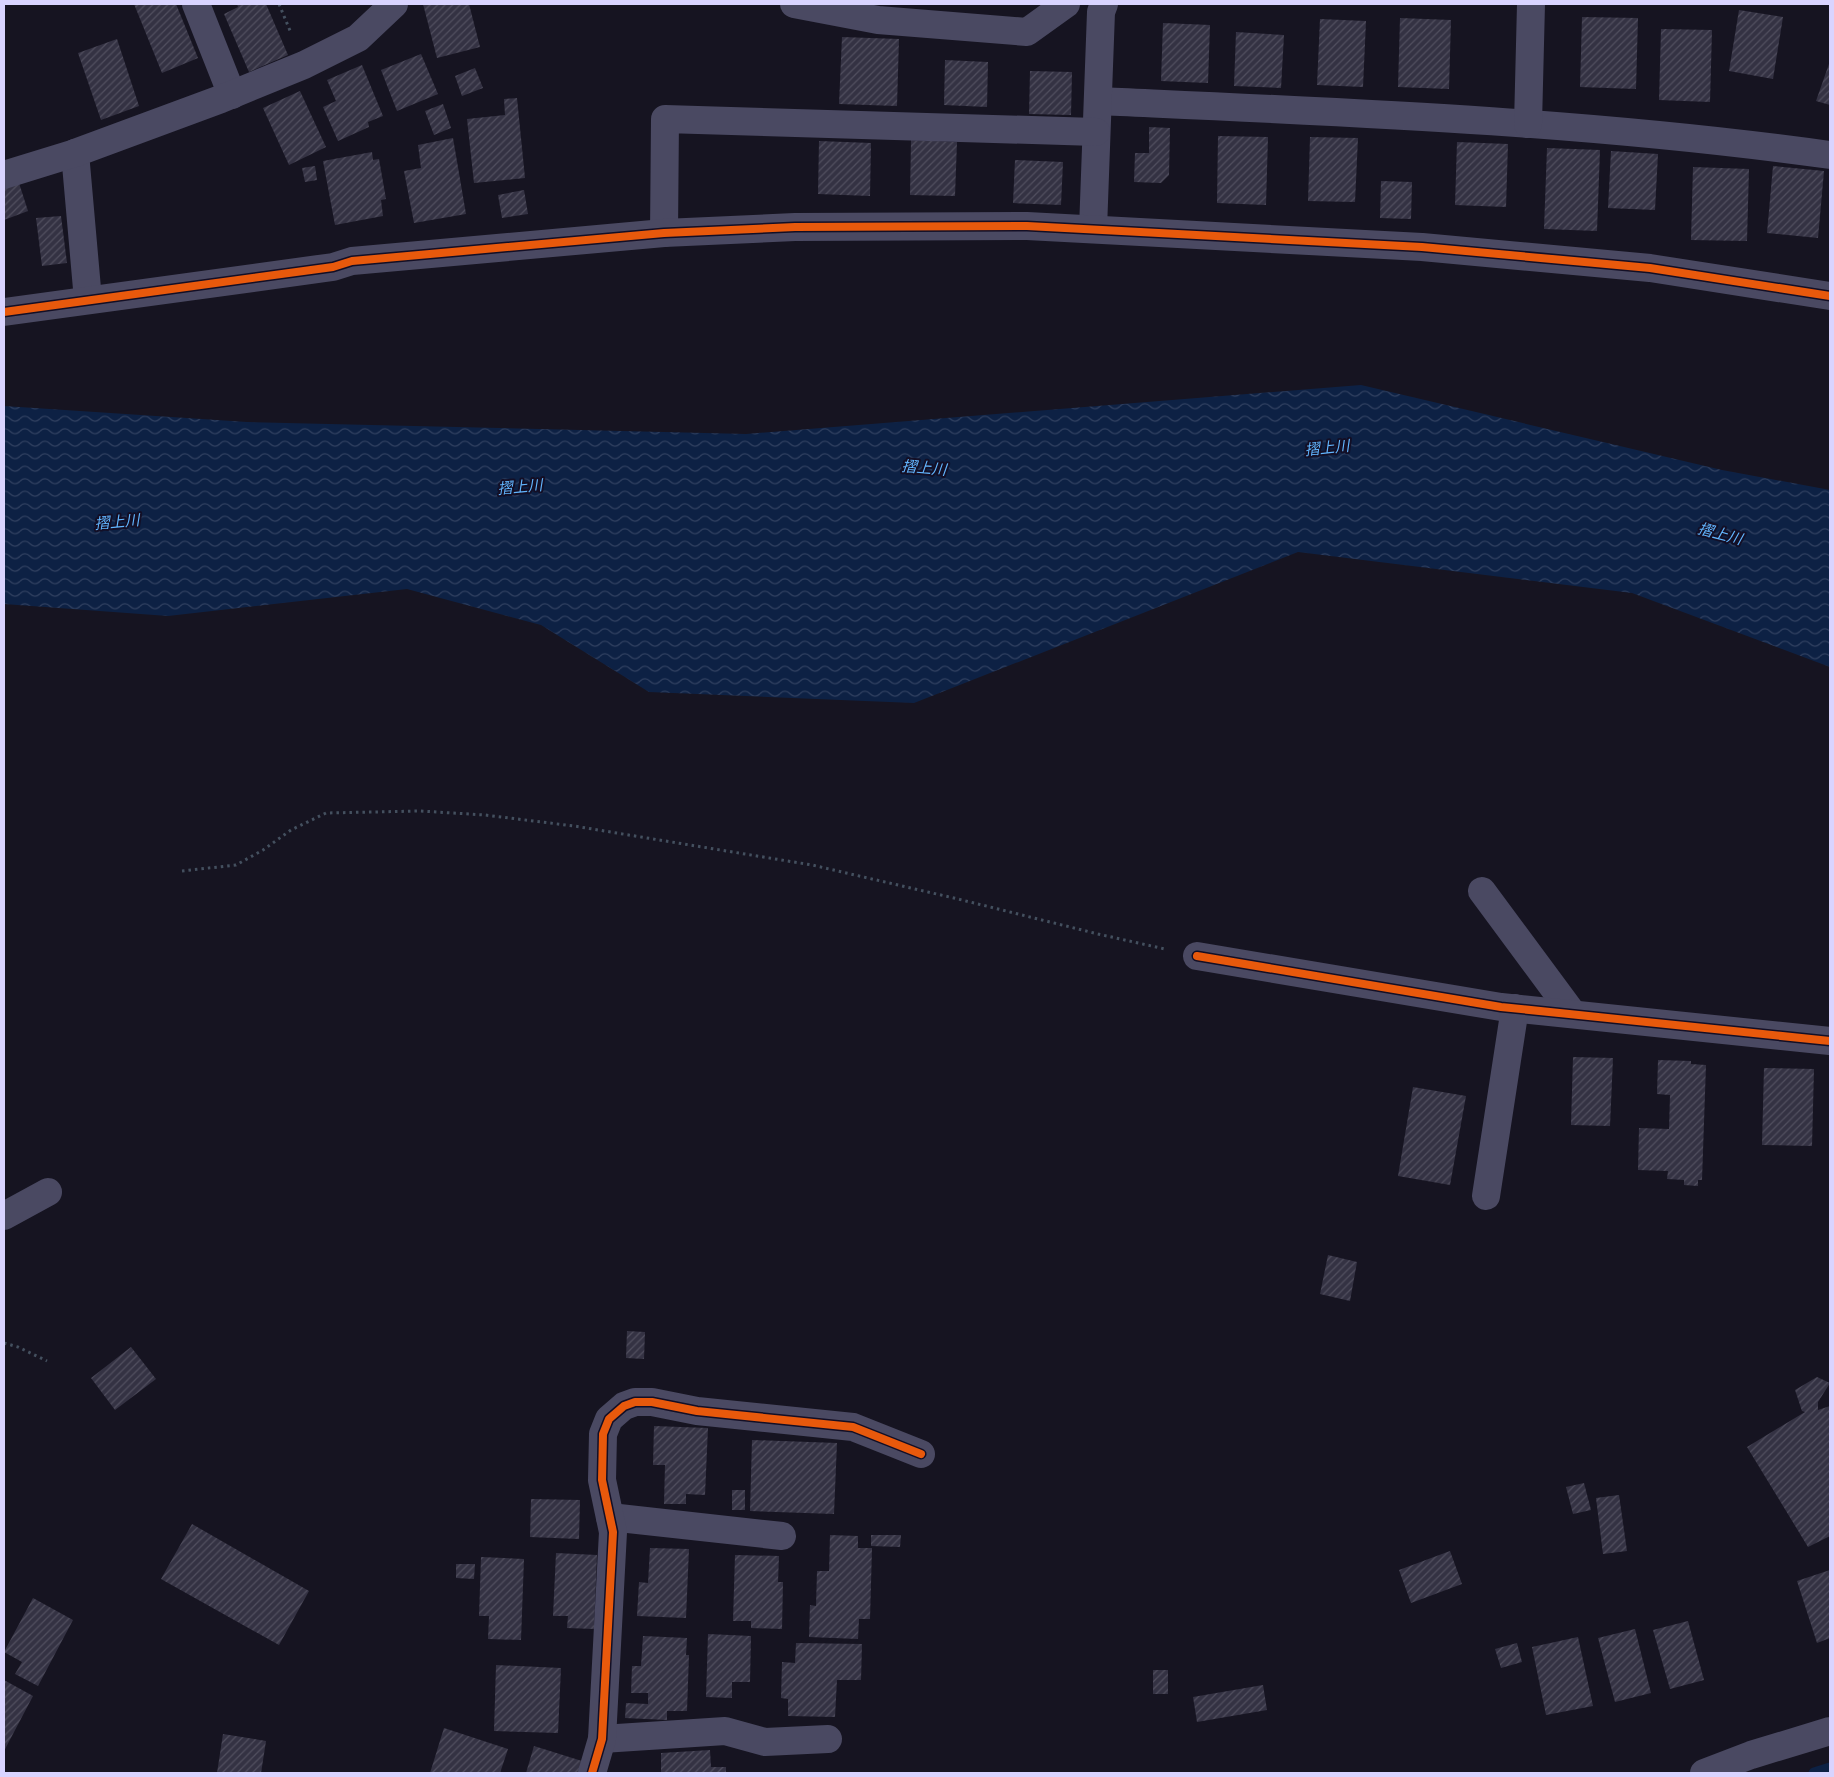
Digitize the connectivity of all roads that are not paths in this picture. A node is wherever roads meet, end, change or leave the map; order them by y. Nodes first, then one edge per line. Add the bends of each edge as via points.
1 (196, 4) edge
2 (394, 4) edge
3 (794, 4) edge
4 (1066, 4) edge
5 (1104, 4) edge
6 (1531, 4) edge
7 (232, 94) junction
8 (1098, 102) junction
9 (1528, 124) junction
10 (1096, 132) junction
11 (75, 153) junction
12 (1830, 155) edge
13 (4, 175) edge
14 (1093, 230) junction
15 (664, 233) junction
16 (1830, 296) edge
17 (88, 300) junction
18 (4, 312) edge
19 (1482, 891) dead end
20 (1197, 956) road end
21 (1515, 1008) junction
22 (1573, 1014) junction
23 (1830, 1041) edge
24 (48, 1192) dead end
25 (1486, 1196) dead end
26 (4, 1216) edge
27 (921, 1454) dead end
28 (610, 1517) junction
29 (782, 1536) dead end
30 (1830, 1731) edge
31 (602, 1739) junction
32 (828, 1739) dead end
33 (592, 1773) edge
34 (1704, 1773) edge

1 - 7 street
2 - 7 street via 358,38 304,66
3 - 4 street via 878,20 1027,32
5 - 8 street via 1101,12
6 - 9 street
7 - 11 street
8 - 9 street via 1362,113
8 - 10 street
9 - 12 street via 1732,141
10 - 14 street
10 - 15 street via 665,119
11 - 13 street
11 - 17 street
14 - 15 street via 1027,226 795,227
14 - 16 street via 1422,247 1650,268
15 - 17 street via 352,261
17 - 18 street
19 - 22 street
20 - 21 street
21 - 22 street
21 - 25 street
22 - 23 street
24 - 26 street
27 - 28 street via 852,1426 635,1402 624,1406 609,1419 603,1434 602,1480
28 - 29 street
28 - 31 street via 613,1532
30 - 34 street
31 - 32 street via 725,1731 765,1742
31 - 33 street

